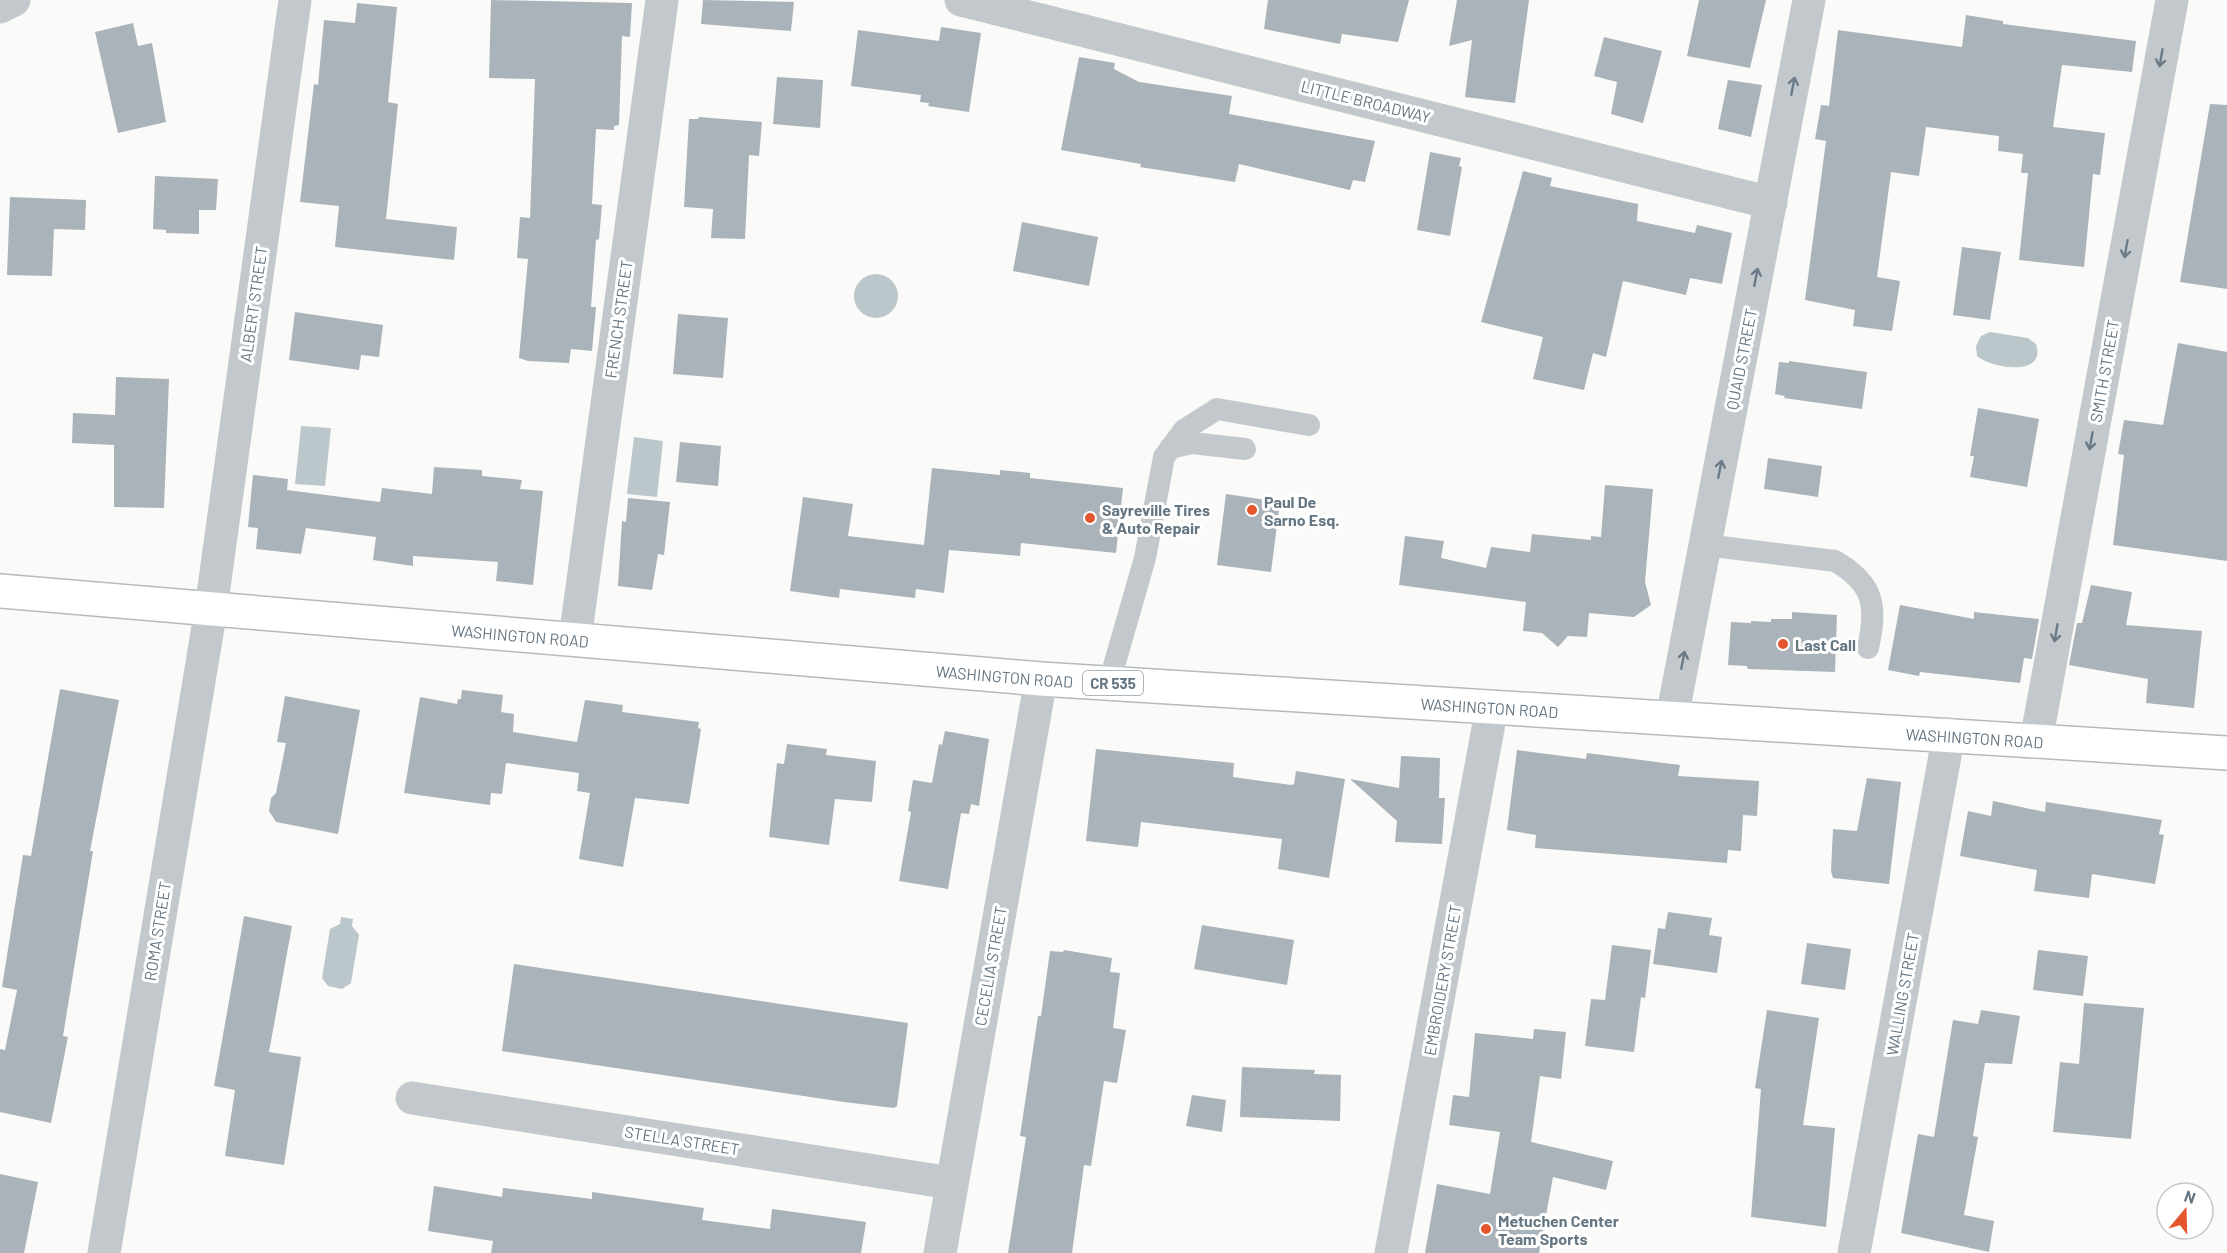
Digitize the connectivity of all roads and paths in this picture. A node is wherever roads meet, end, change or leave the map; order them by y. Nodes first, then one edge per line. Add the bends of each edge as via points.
1 (14, 0) edge
2 (295, 0) edge
3 (662, 0) edge
4 (961, 0) edge
5 (1809, 0) edge
6 (2172, 0) edge
7 (0, 8) edge
8 (1771, 202) junction
9 (1309, 425) dead end
10 (1170, 448) junction
11 (1245, 449) dead end
12 (1705, 545) junction
13 (0, 591) edge
14 (211, 609) junction
15 (575, 639) junction
16 (1868, 648) dead end
17 (1041, 679) junction
18 (1109, 683) junction
19 (1492, 707) junction
20 (1672, 718) junction
21 (1949, 734) junction
22 (2036, 741) junction
23 (2227, 753) edge
24 (412, 1098) dead end
25 (951, 1183) junction
26 (104, 1253) edge
27 (940, 1253) edge
28 (1391, 1253) edge
29 (1854, 1253) edge

1 - 7 street
2 - 14 street, ALBERT STREET
3 - 15 street, FRENCH STREET
4 - 8 street, LITTLE BROADWAY
8 -> 5 street, QUAID STREET
6 -> 22 street, SMITH STREET
12 -> 8 street, QUAID STREET
9 - 10 lane via 1217,409 1184,430
10 - 11 lane via 1192,443
10 - 18 lane via 1160,471 1145,558
12 - 16 lane via 1835,561 1852,571 1867,590 1875,617
20 -> 12 street, QUAID STREET
13 - 14 main road, WASHINGTON ROAD / CR 535
14 - 15 main road, WASHINGTON ROAD / CR 535
14 - 26 street, ROMA STREET
15 - 17 main road, WASHINGTON ROAD / CR 535
17 - 18 main road, WASHINGTON ROAD / CR 535
17 - 25 street, CECELIA STREET
18 - 19 main road, WASHINGTON ROAD / CR 535
19 - 20 main road, WASHINGTON ROAD / CR 535
19 - 28 street, EMBROIDERY STREET
20 - 21 main road, WASHINGTON ROAD / CR 535
21 - 22 main road, WASHINGTON ROAD / CR 535
21 - 29 street, WALLING STREET
22 - 23 main road, WASHINGTON ROAD / CR 535
24 - 25 street, STELLA STREET
25 - 27 street, CECELIA STREET

